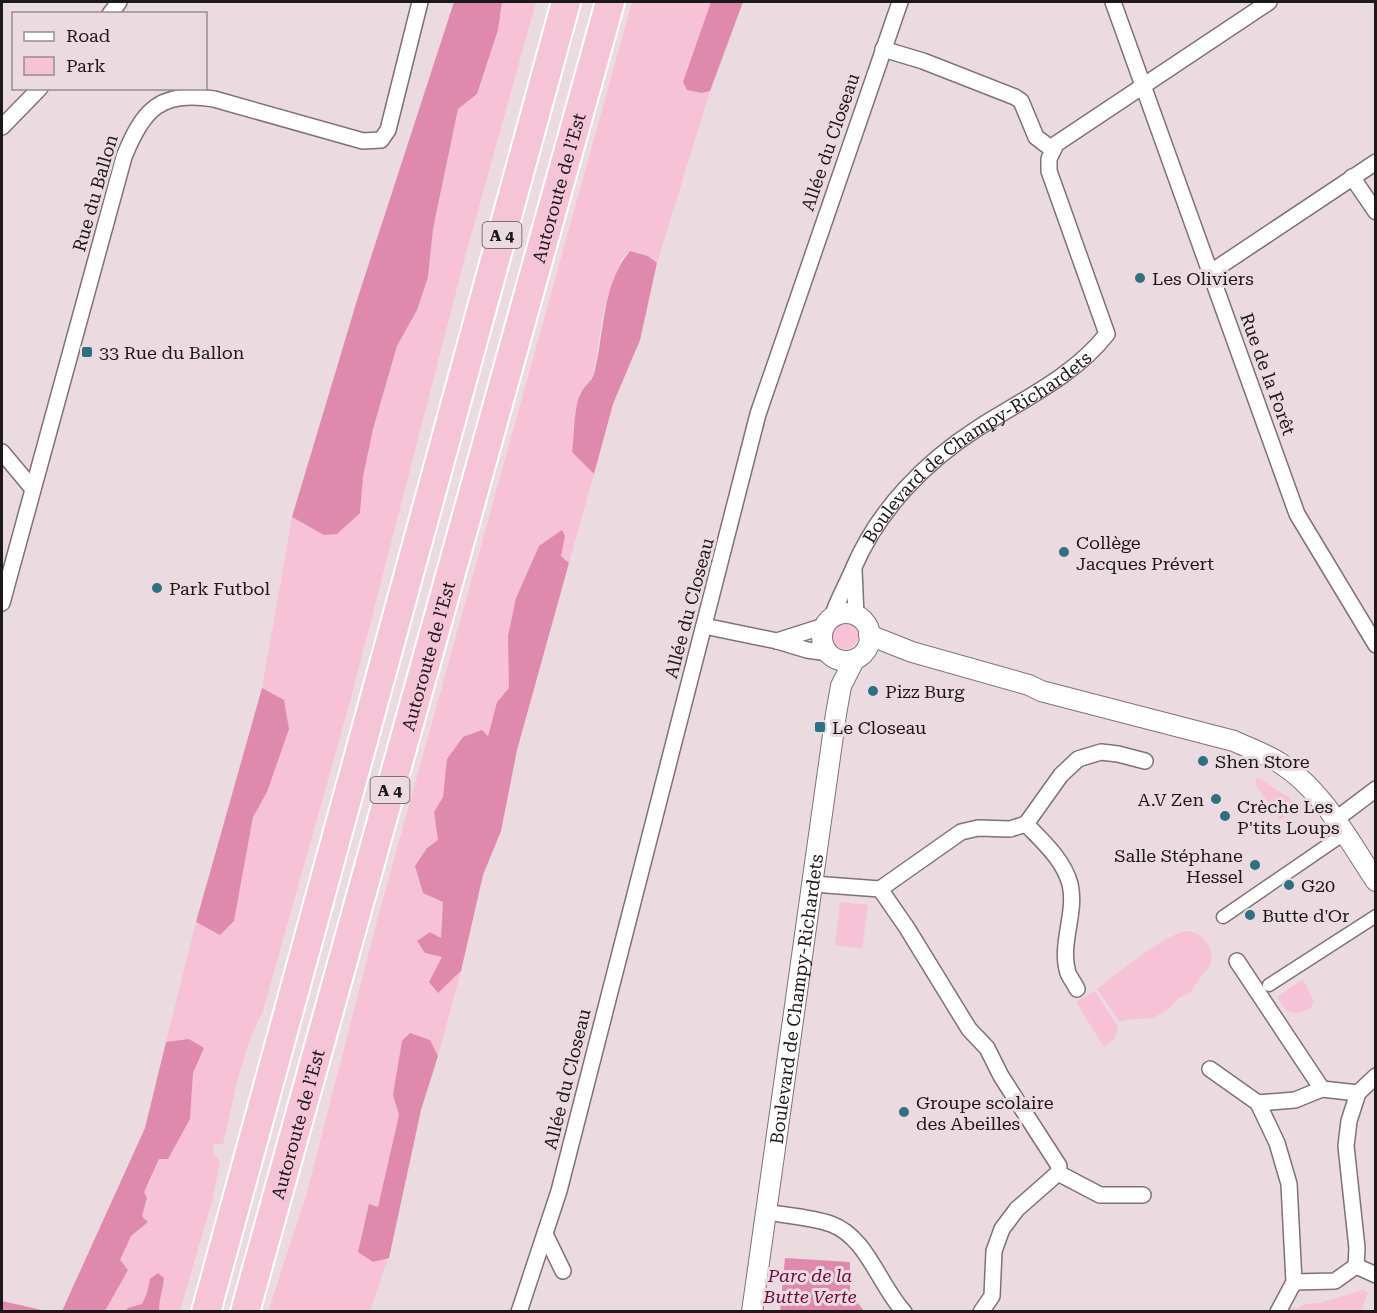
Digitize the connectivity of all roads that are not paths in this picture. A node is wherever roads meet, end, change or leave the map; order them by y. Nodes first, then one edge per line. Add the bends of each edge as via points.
1 (420, 2) edge
2 (548, 2) edge
3 (566, 2) edge
4 (610, 2) edge
5 (623, 2) edge
6 (900, 2) edge
7 (1113, 2) edge
8 (1269, 2) edge
9 (555, 42) junction
10 (598, 46) junction
11 (883, 49) junction
12 (1144, 86) junction
13 (38, 90) edge
14 (2, 127) edge
15 (1053, 150) junction
16 (1376, 162) edge
17 (1352, 177) junction
18 (1376, 212) edge
19 (1211, 272) junction
20 (2, 452) edge
21 (33, 489) junction
22 (854, 567) junction
23 (2, 603) edge
24 (856, 616) junction
25 (828, 622) junction
26 (704, 626) junction
27 (777, 641) junction
28 (1376, 645) edge
29 (863, 648) junction
30 (831, 655) junction
31 (841, 686) junction
32 (1145, 761) dead end
33 (1376, 789) edge
34 (1026, 824) junction
35 (1340, 827) junction
36 (1376, 881) edge
37 (813, 884) junction
38 (880, 889) junction
39 (1376, 916) edge
40 (1222, 917) dead end
41 (1237, 961) dead end
42 (1269, 985) dead end
43 (1077, 989) dead end
44 (1210, 1070) dead end
45 (1376, 1076) edge
46 (1322, 1089) junction
47 (1358, 1093) junction
48 (1258, 1103) junction
49 (1058, 1173) junction
50 (1143, 1195) dead end
51 (767, 1212) junction
52 (546, 1234) junction
53 (1356, 1266) junction
54 (563, 1271) dead end
55 (1376, 1275) edge
56 (1294, 1282) junction
57 (206, 1311) edge
58 (245, 1311) edge
59 (519, 1311) edge
60 (752, 1311) edge
61 (904, 1311) edge
62 (981, 1311) edge
63 (1278, 1311) edge

1 - 21 street, Rue du Ballon via 388,130 381,140 363,141 193,96 170,99 153,107 140,123 124,157
2 - 9 highway via 545,14
3 - 9 highway, Autoroute de l’Est / A 4
4 - 10 highway, Autoroute de l’Est / A 4
5 - 10 highway via 618,18
6 - 11 street, Allée du Closeau
7 - 12 street, Rue de la Forêt
8 - 12 street
9 - 57 highway, Autoroute de l’Est / A 4
10 - 58 highway, Autoroute de l’Est / A 4
11 - 15 street via 1005,91 1021,101 1036,137
11 - 26 street, Allée du Closeau via 758,414
12 - 15 street via 1056,144
12 - 19 street, Rue de la Forêt
13 - 14 street
15 - 22 street, Boulevard de Champy-Richardets via 1049,171 1107,334 1079,363 977,429 918,476 867,538
16 - 17 street
17 - 18 street
17 - 19 street
19 - 28 street, Rue de la Forêt via 1297,514
20 - 21 street
21 - 23 street, Rue du Ballon
22 - 24 street, Boulevard de Champy-Richardets
22 - 25 street, Boulevard de Champy-Richardets
24 - 25 street via 844,613
24 - 29 street via 867,627
25 - 27 street
25 - 30 street via 822,639
26 - 27 street
26 - 52 street, Allée du Closeau
27 - 30 street
29 - 30 street via 843,661
29 - 31 street, Boulevard de Champy-Richardets
29 - 35 street via 912,652 1029,685 1043,685 1234,741 1281,764 1313,790
30 - 31 street, Boulevard de Champy-Richardets
31 - 37 street, Boulevard de Champy-Richardets
32 - 34 street via 1101,752 1078,759 1061,775
33 - 35 street
34 - 38 street via 1010,829 961,832
34 - 43 street via 1064,868 1070,886 1066,953 1068,973
35 - 36 street
35 - 40 street
37 - 38 street
37 - 51 street, Boulevard de Champy-Richardets
38 - 49 street via 969,1029 992,1056 1059,1166
39 - 42 street
41 - 46 street
44 - 48 street
45 - 47 street
46 - 47 street
46 - 48 street via 1295,1100
47 - 53 street via 1346,1146
48 - 56 street via 1289,1184
49 - 50 street via 1100,1195
49 - 62 street via 1017,1209 1002,1229 994,1251 992,1296
51 - 60 street, Boulevard de Champy-Richardets
51 - 61 street via 841,1229 857,1244
52 - 54 street
52 - 59 street, Allée du Closeau
53 - 55 street
53 - 56 street via 1335,1281
56 - 63 street

